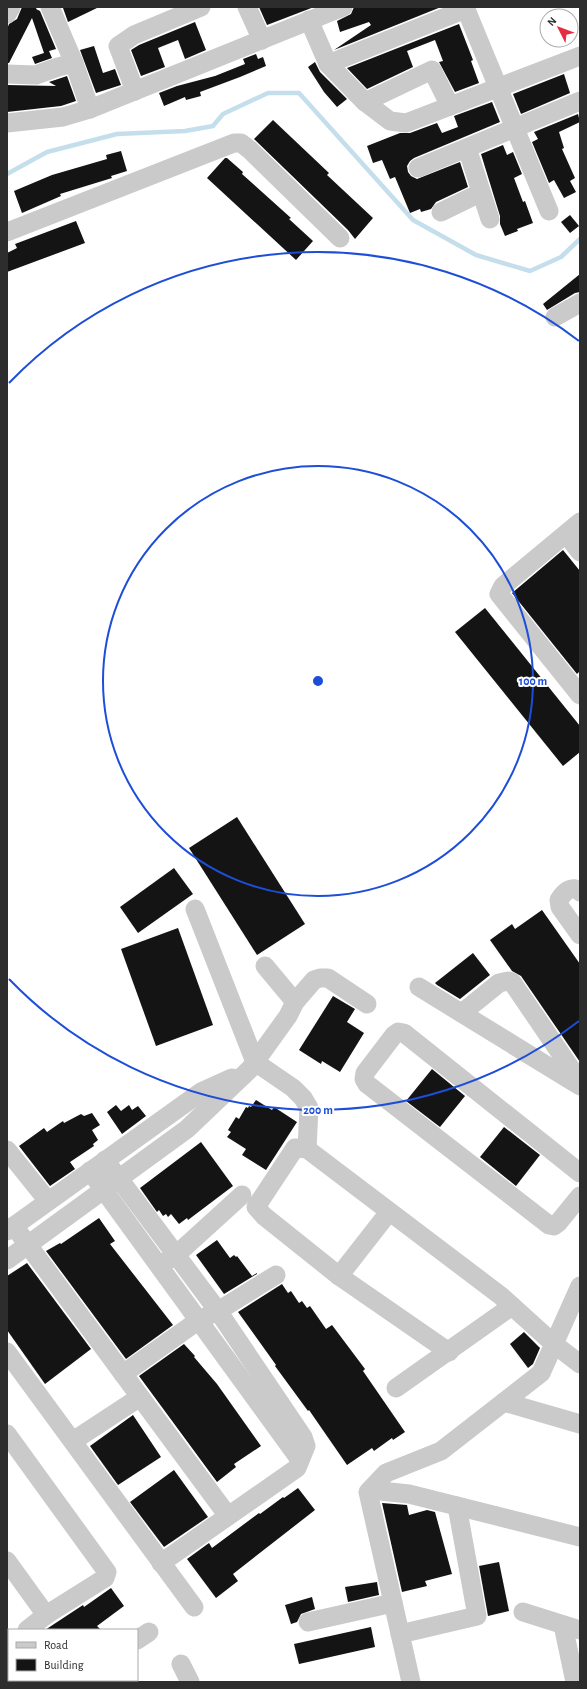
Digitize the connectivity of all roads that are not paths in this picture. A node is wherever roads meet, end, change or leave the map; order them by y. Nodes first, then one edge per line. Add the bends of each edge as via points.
1 (11, 7) edge
2 (50, 7) edge
3 (201, 7) edge
4 (247, 7) edge
5 (342, 7) edge
6 (466, 8) edge
7 (7, 14) edge
8 (309, 20) junction
9 (262, 40) junction
10 (580, 56) edge
11 (74, 63) junction
12 (328, 64) junction
13 (7, 74) edge
14 (498, 87) junction
15 (135, 91) junction
16 (580, 101) edge
17 (364, 102) junction
18 (450, 106) junction
19 (90, 109) junction
20 (7, 122) edge
21 (515, 129) junction
22 (467, 148) junction
23 (418, 168) dead end
24 (480, 193) junction
25 (549, 211) dead end
26 (441, 212) dead end
27 (490, 219) dead end
28 (7, 232) edge
29 (340, 238) dead end
30 (580, 303) edge
31 (556, 317) dead end
32 (573, 528) edge
33 (580, 552) edge
34 (580, 695) edge
35 (580, 892) edge
36 (195, 909) dead end
37 (580, 935) edge
38 (265, 966) dead end
39 (419, 987) dead end
40 (295, 1002) junction
41 (367, 1004) dead end
42 (462, 1013) junction
43 (252, 1065) junction
44 (580, 1082) edge
45 (580, 1086) edge
46 (307, 1149) junction
47 (7, 1150) edge
48 (105, 1160) junction
49 (90, 1171) junction
50 (580, 1173) edge
51 (119, 1178) junction
52 (103, 1190) junction
53 (242, 1195) dead end
54 (580, 1196) edge
55 (48, 1201) junction
56 (389, 1212) junction
57 (10, 1229) edge
58 (28, 1245) junction
59 (176, 1255) junction
60 (7, 1260) edge
61 (158, 1266) junction
62 (276, 1275) dead end
63 (339, 1276) junction
64 (580, 1286) edge
65 (512, 1306) junction
66 (218, 1311) junction
67 (199, 1320) junction
68 (554, 1344) junction
69 (7, 1352) edge
70 (449, 1352) junction
71 (580, 1364) edge
72 (255, 1365) junction
73 (123, 1374) junction
74 (240, 1377) junction
75 (396, 1388) dead end
76 (140, 1397) junction
77 (504, 1402) junction
78 (580, 1424) edge
79 (7, 1434) edge
80 (73, 1442) junction
81 (300, 1460) junction
82 (371, 1490) junction
83 (457, 1506) junction
84 (228, 1516) junction
85 (580, 1537) edge
86 (7, 1561) edge
87 (161, 1563) junction
88 (392, 1603) junction
89 (194, 1607) dead end
90 (523, 1612) dead end
91 (46, 1615) junction
92 (308, 1622) dead end
93 (571, 1627) edge
94 (28, 1629) edge
95 (400, 1634) junction
96 (181, 1664) dead end
97 (190, 1682) edge
98 (411, 1682) edge
99 (575, 1682) edge

1 - 7 street
2 - 11 street
3 - 15 street via 134,34 118,46
4 - 9 street
5 - 8 street
6 - 12 street
6 - 14 street
8 - 9 street
8 - 12 street
9 - 15 street
10 - 14 street
11 - 13 street via 36,75
11 - 19 street
12 - 17 street
14 - 18 street
14 - 21 street
15 - 19 street
16 - 21 street
17 - 18 street via 390,121 398,123 406,123
17 - 18 street via 432,70
19 - 20 street via 63,117
21 - 22 street
21 - 25 street
22 - 23 street
22 - 24 street
24 - 26 street
24 - 27 street
28 - 29 street via 234,143 242,144 250,150
30 - 31 street
32 - 33 street
32 - 34 street via 503,586 499,594
35 - 37 street via 571,889 559,900 560,907
36 - 43 street
38 - 40 street
39 - 42 street
40 - 41 street via 314,980 328,978
40 - 43 street via 288,1016
42 - 44 street via 499,983 508,980 512,982
42 - 45 street
43 - 46 street via 293,1088 303,1098 309,1108
43 - 48 street via 202,1092
43 - 51 street via 187,1129
46 - 56 street
46 - 63 street via 295,1148 256,1207
47 - 55 street
48 - 49 street
48 - 51 street
49 - 52 street
49 - 55 street
50 - 54 street via 404,1033 398,1032 394,1035 365,1073 364,1079 367,1084 549,1225 554,1226
51 - 52 street
51 - 59 street
52 - 58 street
52 - 61 street
53 - 59 street
55 - 57 street
56 - 63 street
56 - 65 street
57 - 58 street
58 - 60 street
58 - 73 street
59 - 61 street
59 - 66 street
61 - 67 street
62 - 66 street
63 - 70 street
64 - 68 street
65 - 68 street
65 - 70 street
66 - 67 street
66 - 72 street
67 - 73 street
67 - 74 street
68 - 71 street
68 - 77 street via 541,1373
69 - 80 street
70 - 75 street
72 - 74 street
72 - 81 street via 303,1436 306,1446
73 - 76 street
74 - 81 street
76 - 80 street
76 - 84 street
77 - 78 street
77 - 82 street via 441,1451 386,1473
79 - 91 street via 107,1572 105,1578
80 - 87 street
81 - 84 street via 297,1468
82 - 83 street via 409,1494
82 - 88 street via 368,1492
83 - 85 street
83 - 95 street via 477,1616
84 - 87 street
86 - 91 street
87 - 89 street
88 - 92 street
88 - 95 street
90 - 93 street
91 - 94 street
93 - 99 street
95 - 98 street
96 - 97 street

